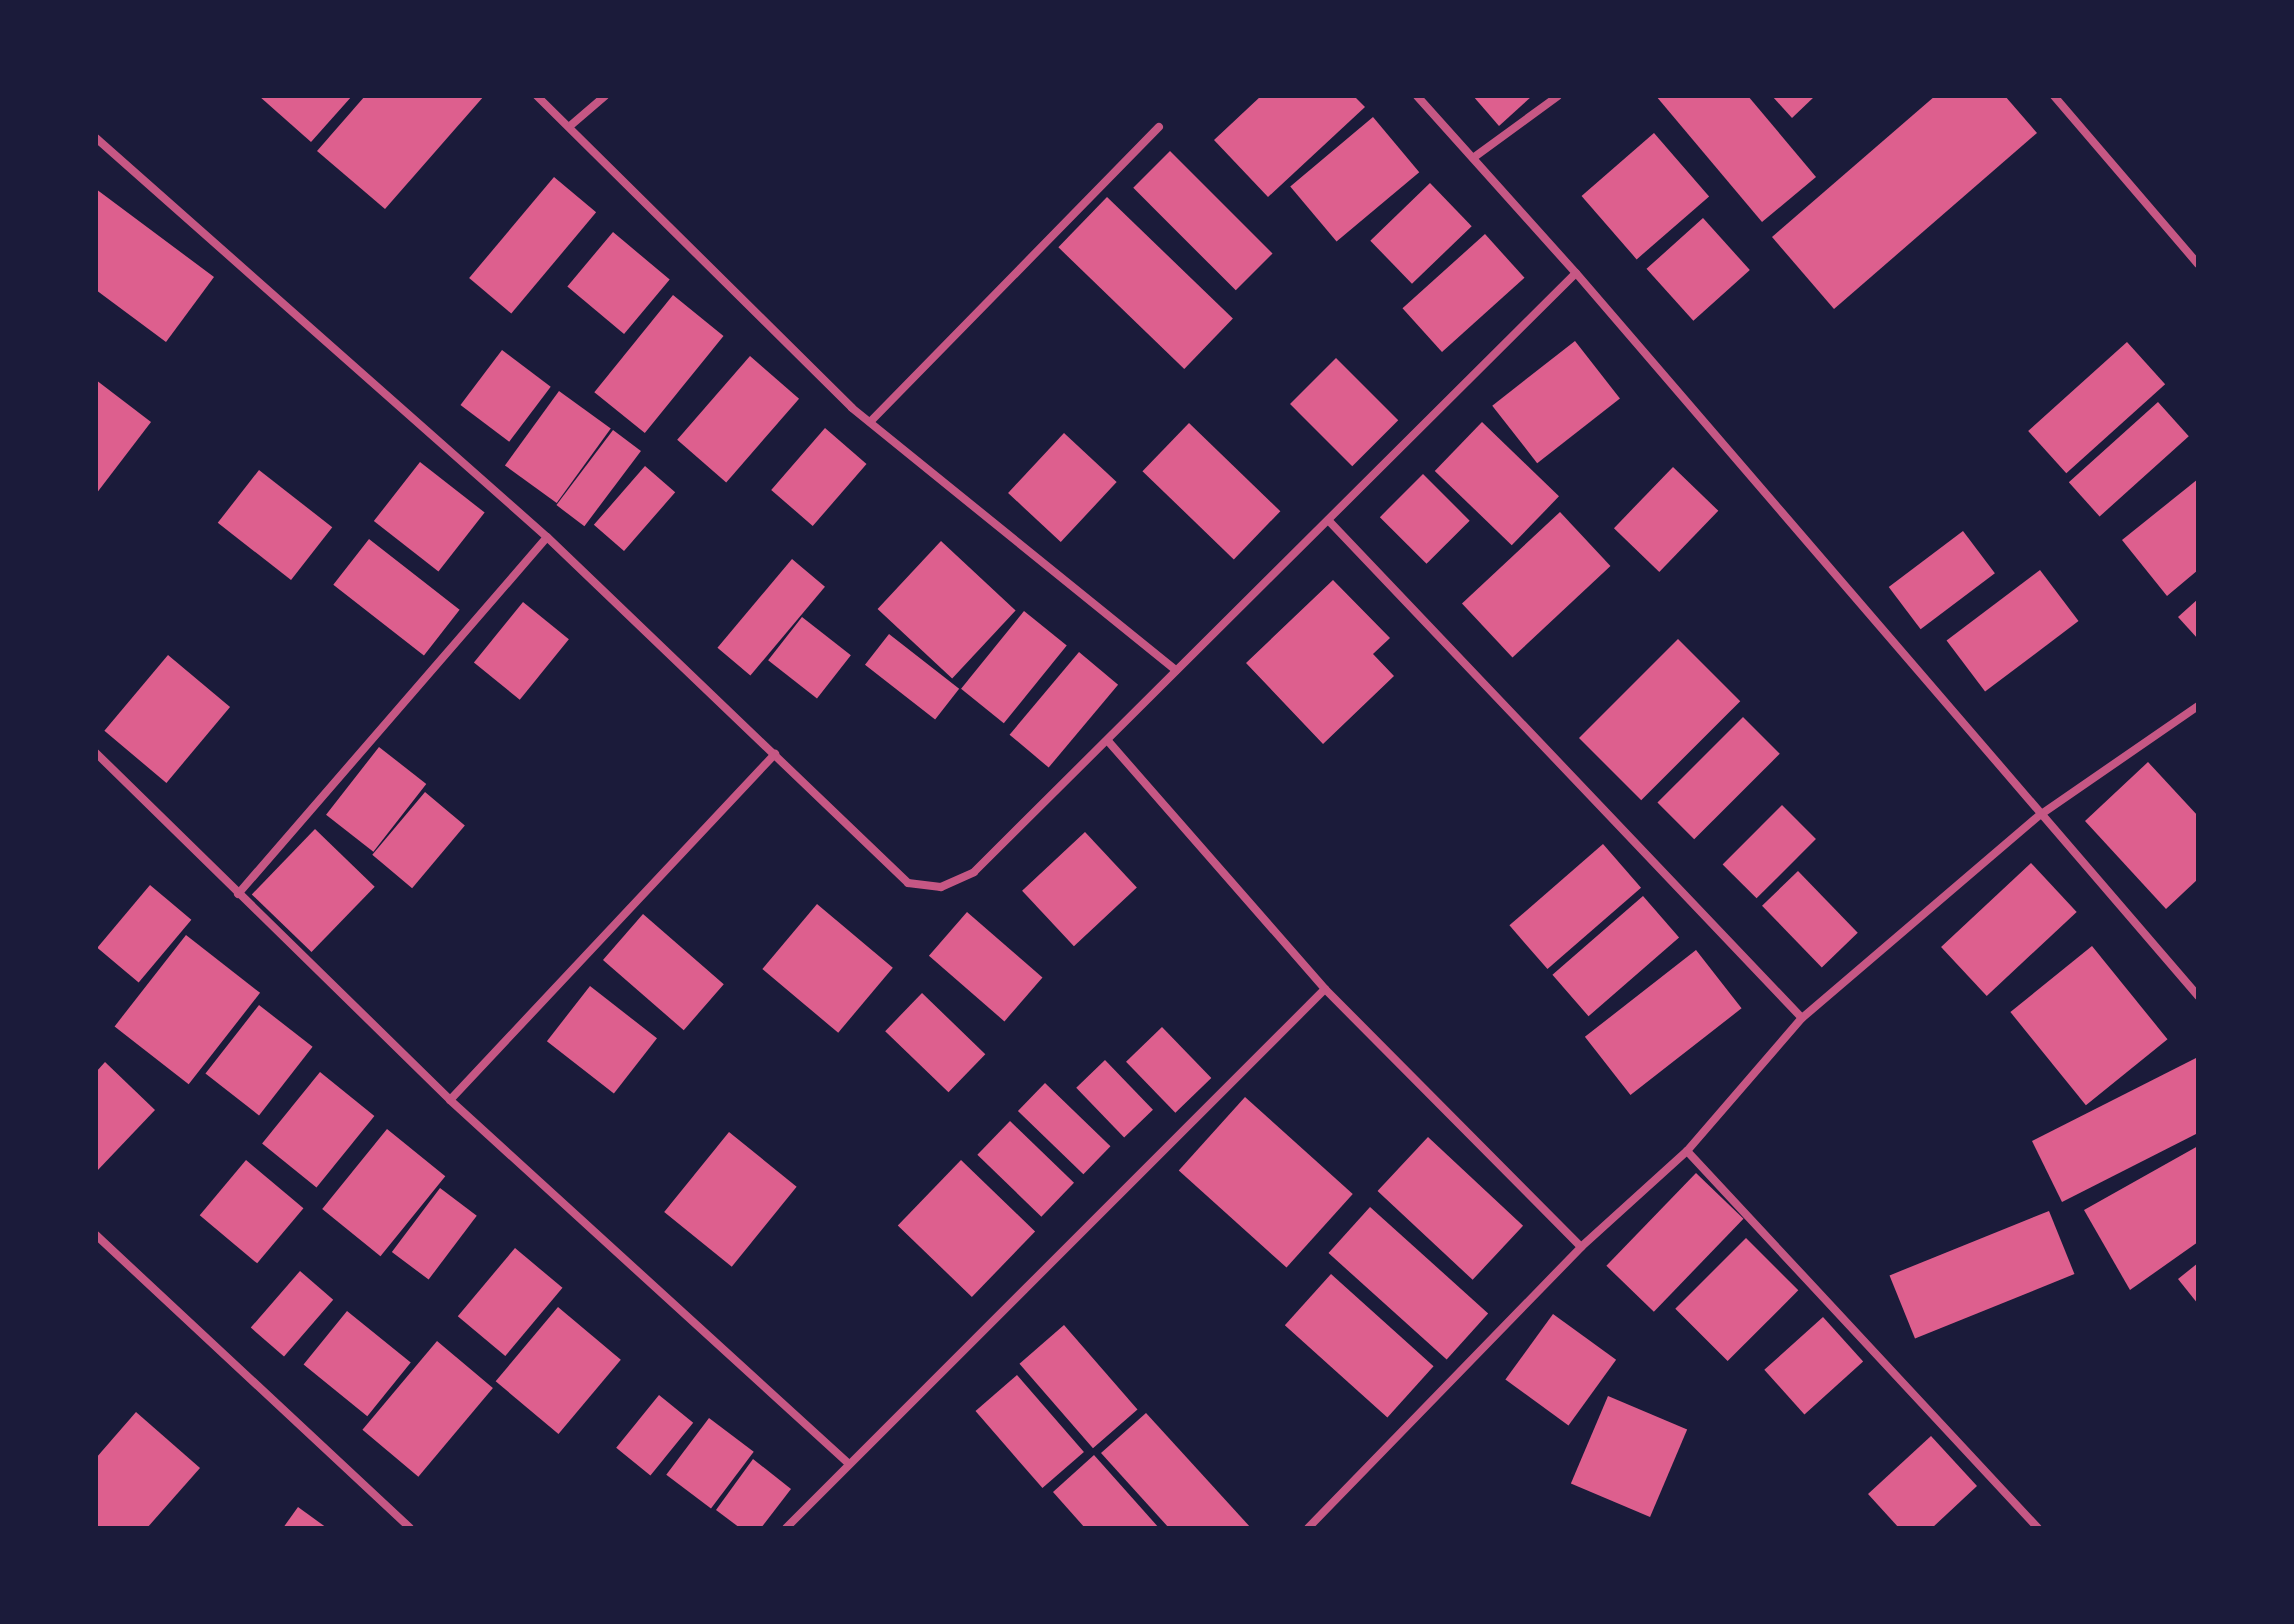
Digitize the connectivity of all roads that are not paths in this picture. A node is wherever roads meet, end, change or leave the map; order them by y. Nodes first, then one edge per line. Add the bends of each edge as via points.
1 (537, 96) edge
2 (605, 96) edge
3 (1417, 96) edge
4 (1558, 96) edge
5 (2054, 96) edge
6 (570, 126) junction
7 (1159, 127) dead end
8 (96, 138) edge
9 (1473, 158) junction
10 (2198, 264) edge
11 (1576, 273) junction
12 (870, 422) junction
13 (1329, 521) junction
14 (547, 537) junction
15 (1176, 670) junction
16 (2198, 706) edge
17 (1108, 741) junction
18 (96, 753) edge
19 (775, 754) junction
20 (2040, 815) junction
21 (238, 894) junction
22 (1325, 989) junction
23 (2198, 996) edge
24 (1802, 1018) junction
25 (450, 1100) junction
26 (1687, 1151) junction
27 (96, 1235) edge
28 (1581, 1247) junction
29 (849, 1464) junction
30 (410, 1528) edge
31 (786, 1528) edge
32 (1308, 1528) edge
33 (2038, 1528) edge

1 - 6 street
2 - 6 street
3 - 9 street
4 - 9 street
5 - 10 street
6 - 12 street
7 - 12 street
8 - 14 street
9 - 11 street
11 - 13 street
11 - 20 street
12 - 15 street
13 - 15 street
13 - 24 street
14 - 19 street
14 - 21 street
15 - 17 street
16 - 20 street
17 - 19 street via 974,872 941,887 908,883
17 - 22 street
18 - 21 street
19 - 25 street
20 - 23 street
20 - 24 street
21 - 25 street
22 - 28 street
22 - 29 street
24 - 26 street
25 - 29 street
26 - 28 street
26 - 33 street
27 - 30 street
28 - 32 street
29 - 31 street

